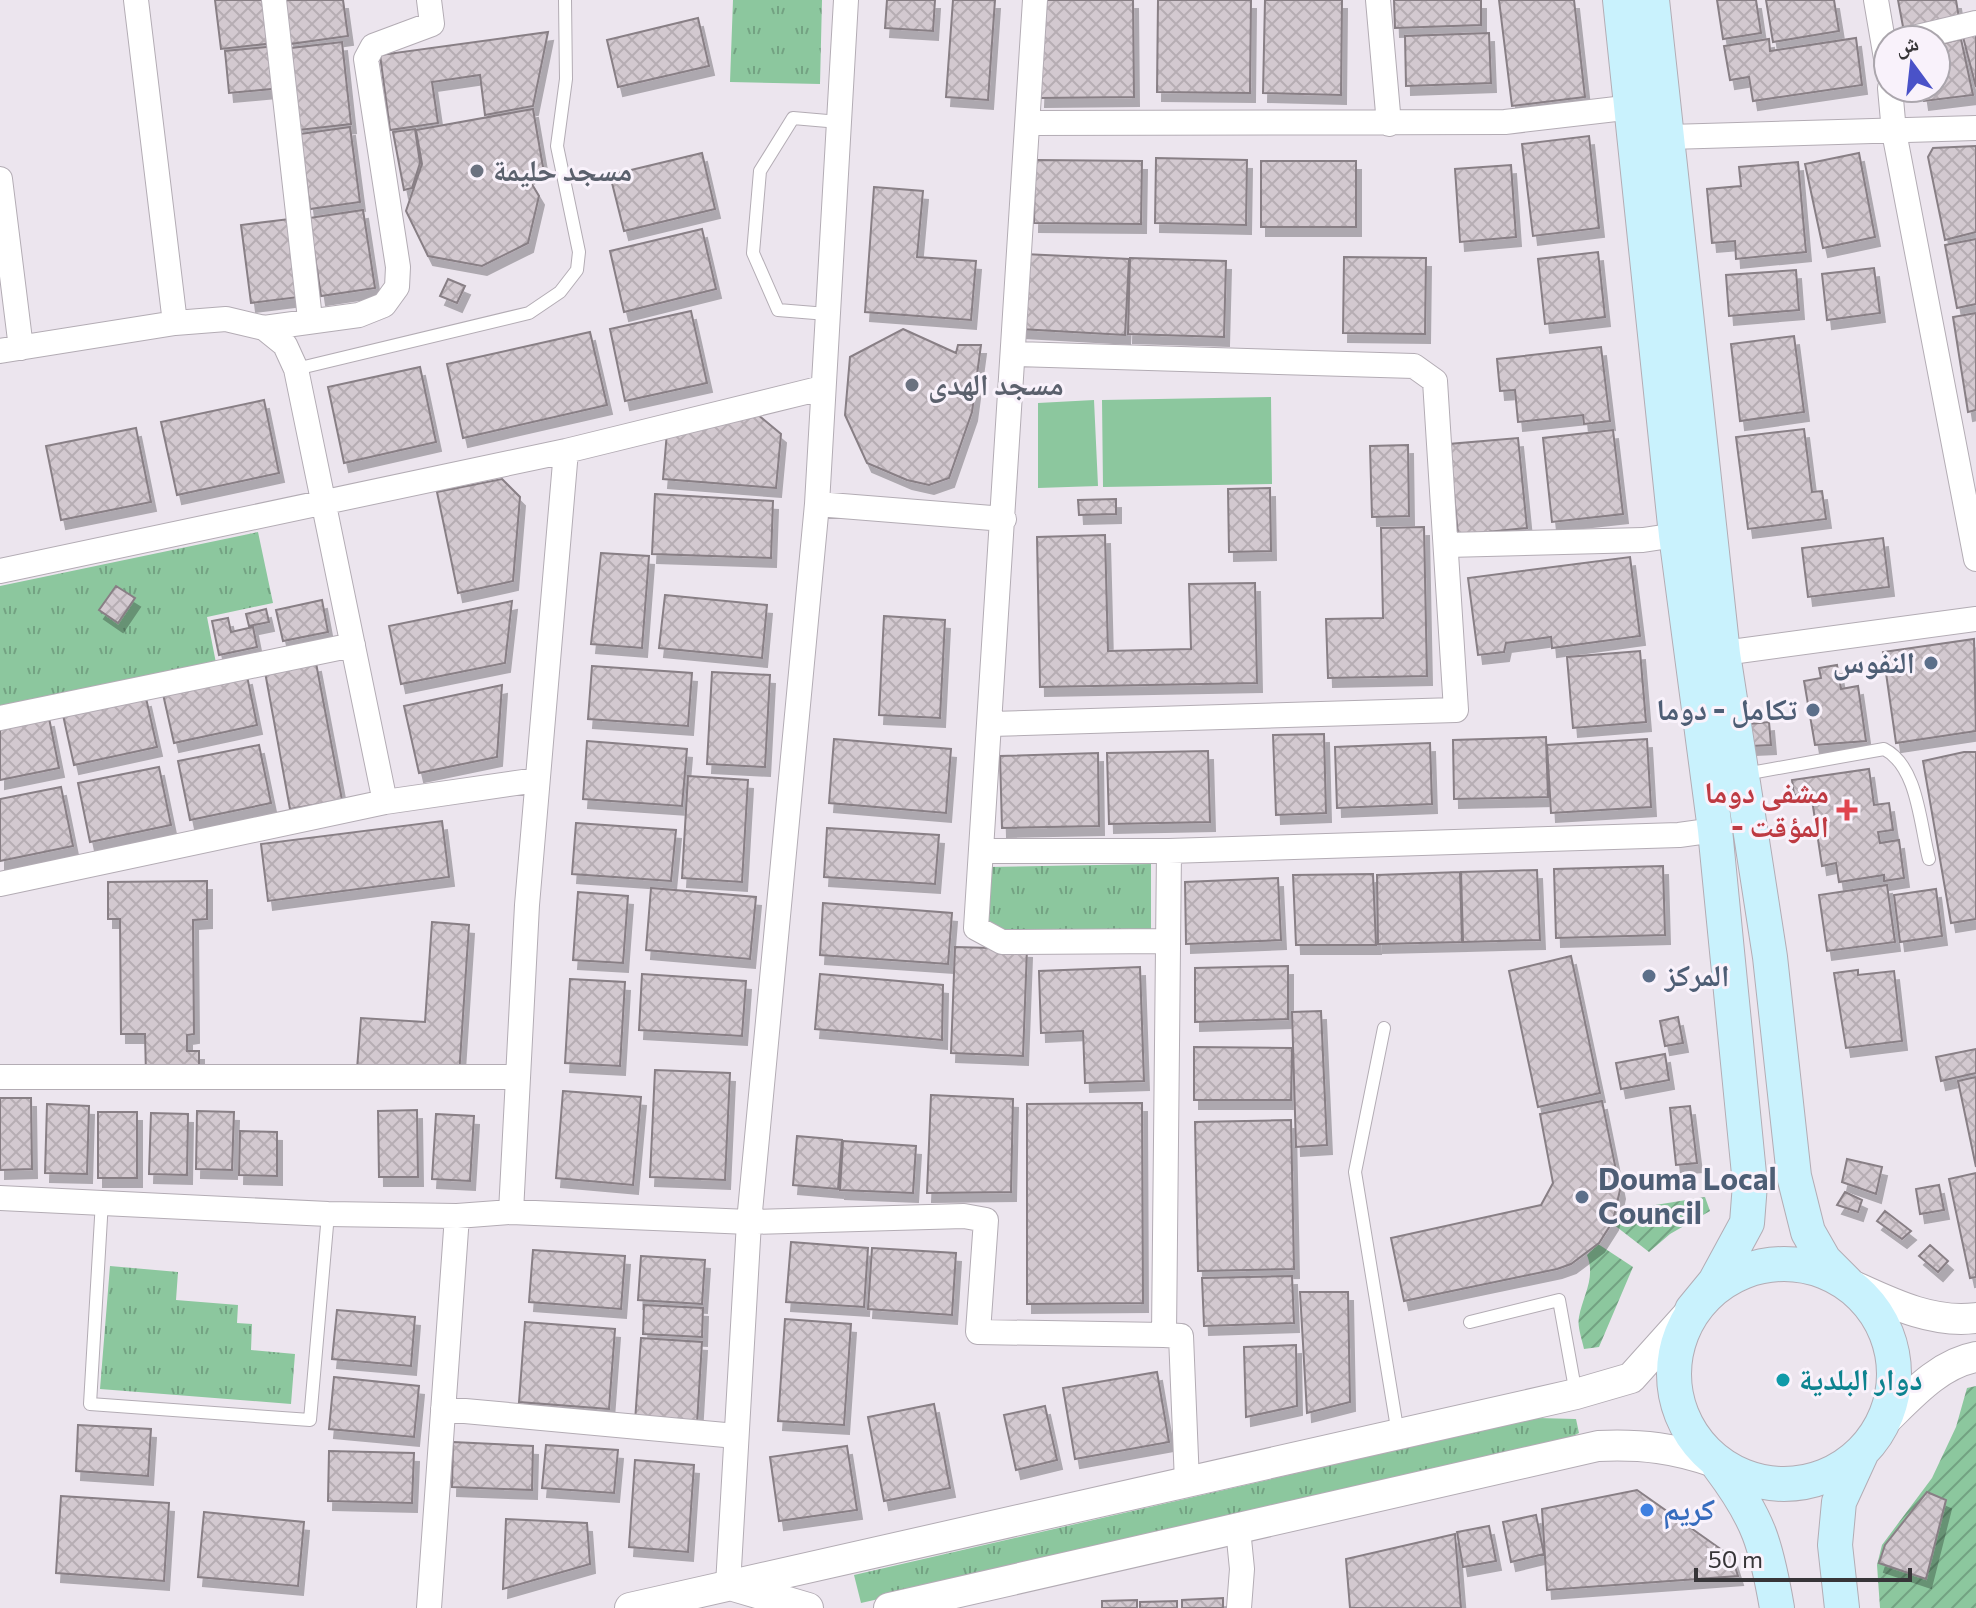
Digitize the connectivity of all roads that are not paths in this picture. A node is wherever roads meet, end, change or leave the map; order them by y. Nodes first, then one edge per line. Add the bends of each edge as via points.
1 (136, 0) edge
2 (274, 0) edge
3 (429, 0) edge
4 (565, 0) edge
5 (846, 0) edge
6 (1035, 0) edge
7 (1378, 0) edge
8 (1620, 0) edge
9 (1652, 0) edge
10 (1876, 0) edge
11 (1976, 23) edge
12 (1885, 24) edge
13 (1952, 29) edge
14 (1641, 93) junction
15 (1891, 104) edge
16 (839, 122) junction
17 (1028, 123) junction
18 (1389, 124) junction
19 (1976, 128) edge
20 (1894, 132) junction
21 (1669, 137) junction
22 (0, 179) edge
23 (827, 314) junction
24 (310, 319) junction
25 (175, 323) junction
26 (264, 328) junction
27 (11, 350) edge
28 (1014, 354) junction
29 (296, 369) junction
30 (822, 388) junction
31 (566, 451) junction
32 (324, 502) junction
33 (817, 504) junction
34 (1004, 519) junction
35 (1676, 535) junction
36 (1447, 545) junction
37 (1976, 559) edge
38 (0, 571) edge
39 (1976, 619) edge
40 (353, 645) junction
41 (1708, 656) junction
42 (0, 718) edge
43 (991, 724) junction
44 (1742, 774) junction
45 (537, 780) junction
46 (385, 802) junction
47 (1715, 830) junction
48 (982, 851) junction
49 (1169, 851) junction
50 (1929, 859) dead end
51 (0, 884) edge
52 (1168, 941) junction
53 (1770, 957) junction
54 (1727, 969) junction
55 (1384, 1028) dead end
56 (0, 1077) edge
57 (518, 1077) junction
58 (0, 1198) edge
59 (102, 1201) junction
60 (511, 1212) junction
61 (328, 1214) junction
62 (457, 1216) junction
63 (749, 1222) junction
64 (1847, 1283) junction
65 (1692, 1310) junction
66 (1976, 1318) edge
67 (1470, 1322) dead end
68 (1164, 1335) junction
69 (1976, 1357) edge
70 (1576, 1394) junction
71 (443, 1409) junction
72 (1883, 1423) junction
73 (1398, 1434) junction
74 (736, 1436) junction
75 (1862, 1453) junction
76 (1717, 1463) junction
77 (1187, 1482) junction
78 (1238, 1529) junction
79 (728, 1585) junction
80 (429, 1608) edge
81 (630, 1608) edge
82 (808, 1608) edge
83 (889, 1608) edge
84 (1239, 1608) edge
85 (1777, 1608) edge
86 (1842, 1608) edge

1 - 25 street
2 - 24 street
3 - 24 street via 432,24 373,46 366,59 397,287 384,305 359,315
4 - 29 lane via 566,79 557,146 579,252 577,270 560,292 529,313
5 - 16 street
6 - 17 street
7 - 18 street
8 - 14 main road
9 - 14 main road
10 - 12 street
11 - 13 street
14 - 18 street via 1505,122
14 - 21 main road
14 - 35 main road
15 - 20 street
16 - 23 street
16 - 23 lane via 793,118 760,171 753,253 778,310
17 - 18 street
17 - 28 street
19 - 20 street
20 - 21 street
20 - 37 street
21 - 41 main road
22 - 27 street
23 - 30 street
24 - 26 street
25 - 26 street via 226,319
25 - 27 street
26 - 29 street via 285,345
28 - 34 street
28 - 36 street via 1414,366 1435,381
29 - 32 street
30 - 31 street
30 - 33 street
31 - 32 street
31 - 45 street
32 - 38 street
32 - 40 street
33 - 34 street
33 - 63 street
34 - 43 street
35 - 36 street
35 - 41 main road
36 - 43 street via 1456,710
39 - 41 street
40 - 42 street
40 - 46 street
41 - 44 main road
41 - 47 main road
43 - 48 street
44 - 50 lane via 1884,749 1906,769
44 - 53 main road
45 - 46 street
45 - 57 street
46 - 51 street
47 - 49 street
47 - 54 main road
48 - 49 street
48 - 52 street via 976,928 1002,942
49 - 52 street
52 - 68 street
53 - 54 main road
53 - 64 main road via 1800,1205 1824,1260
54 - 65 main road via 1750,1184 1747,1223 1715,1282
55 - 73 lane via 1355,1172
56 - 57 street
57 - 60 street
58 - 59 street
59 - 61 street
59 - 61 lane via 90,1404 310,1420
60 - 62 street
60 - 63 street
61 - 62 street
62 - 71 street
63 - 68 street via 964,1216 986,1220 978,1332
63 - 74 street
64 - 65 main road via 1815,1268 1781,1264 1747,1270 1717,1286
64 - 66 street via 1905,1308 1944,1318
64 - 72 main road via 1870,1304 1886,1331 1894,1362 1893,1393
65 - 70 street via 1631,1378
65 - 76 main road via 1678,1341 1672,1374 1688,1428
67 - 70 lane via 1559,1300
68 - 77 street via 1181,1336
69 - 72 street via 1928,1380
70 - 73 street
71 - 74 street
71 - 80 street
72 - 75 main road
73 - 77 street
74 - 79 street
75 - 76 main road via 1836,1472 1807,1483 1775,1485 1744,1478
75 - 86 main road via 1839,1502 1835,1545
76 - 78 street via 1682,1450 1598,1446
76 - 85 main road via 1744,1500 1766,1545
77 - 79 street
78 - 83 street
78 - 84 street
79 - 81 street
79 - 82 street

